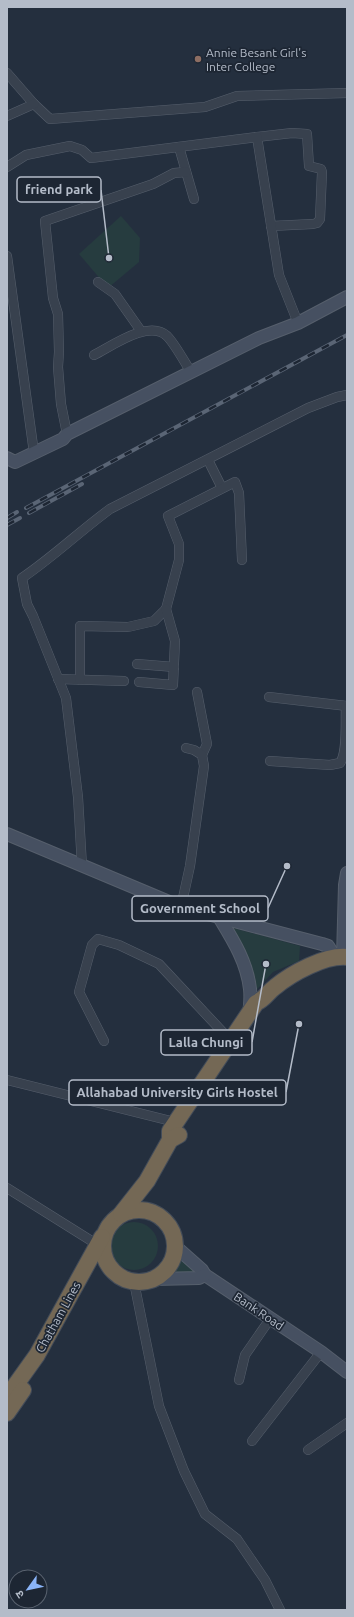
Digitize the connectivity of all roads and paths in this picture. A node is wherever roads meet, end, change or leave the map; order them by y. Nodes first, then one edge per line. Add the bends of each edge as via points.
1 (7, 73) edge
2 (347, 93) edge
3 (34, 104) junction
4 (7, 116) edge
5 (257, 137) junction
6 (179, 147) junction
7 (7, 167) edge
8 (186, 172) junction
9 (194, 199) dead end
10 (271, 226) junction
11 (7, 256) edge
12 (98, 282) dead end
13 (347, 297) edge
14 (298, 323) junction
15 (140, 331) junction
16 (94, 355) dead end
17 (191, 372) junction
18 (347, 395) edge
19 (67, 434) junction
20 (34, 453) junction
21 (7, 458) edge
22 (208, 460) junction
23 (222, 488) junction
24 (242, 560) dead end
25 (166, 609) junction
26 (137, 664) dead end
27 (174, 667) junction
28 (58, 679) junction
29 (80, 680) junction
30 (124, 681) dead end
31 (139, 682) dead end
32 (197, 692) dead end
33 (269, 697) dead end
34 (347, 706) edge
35 (186, 748) dead end
36 (202, 755) junction
37 (270, 761) dead end
38 (7, 834) edge
39 (82, 866) junction
40 (347, 873) edge
41 (181, 907) junction
42 (220, 917) junction
43 (342, 957) edge
44 (264, 1000) junction
45 (249, 1015) junction
46 (104, 1041) dead end
47 (231, 1041) junction
48 (7, 1080) edge
49 (176, 1122) junction
50 (170, 1140) junction
51 (7, 1188) edge
52 (121, 1214) junction
53 (101, 1240) junction
54 (175, 1246) junction
55 (108, 1266) junction
56 (205, 1275) junction
57 (155, 1279) junction
58 (134, 1282) junction
59 (270, 1319) junction
60 (321, 1352) junction
61 (347, 1372) edge
62 (239, 1380) dead end
63 (7, 1397) edge
64 (7, 1413) edge
65 (347, 1423) edge
66 (252, 1441) dead end
67 (308, 1450) dead end
68 (280, 1610) edge

1 - 3 street
2 - 3 street via 237,96 204,107 50,119
3 - 4 street
5 - 6 street
5 - 10 street
5 - 10 street via 292,132 307,134 309,166 321,169 322,172 319,222
6 - 7 street via 91,158 82,150 70,146 26,155
6 - 8 street
8 - 9 street
8 - 19 street via 174,173 153,184 45,221 58,314 58,367
10 - 14 street via 279,275
11 - 20 street
12 - 15 street via 115,294
13 - 14 street
14 - 17 street via 258,338
15 - 16 street
15 - 17 street via 156,331 167,336
17 - 19 street
18 - 22 street via 308,408
19 - 20 street via 63,439
20 - 21 street via 15,462
22 - 23 street
22 - 28 street via 110,509 22,578 27,604
23 - 24 street via 235,482 239,493
23 - 25 street via 168,516 179,544 179,560
25 - 27 street via 175,641
25 - 29 street via 154,621 128,627 80,626
26 - 27 street
27 - 31 street via 173,685
28 - 29 street
28 - 39 street via 66,698 78,797
29 - 30 street
32 - 36 street via 207,744
33 - 34 street
34 - 37 street via 343,760 340,763 330,765
35 - 36 street
36 - 41 street via 202,792
38 - 39 street
39 - 41 street
40 - 43 street
41 - 42 street
42 - 43 street via 322,944
42 - 45 street via 234,941 248,975
43 - 44 highway via 286,978
44 - 45 highway, Chatham Lines via 256,1003
44 - 50 highway, Chatham Lines via 264,1010 178,1136
45 - 47 highway, Chatham Lines
46 - 47 street via 79,992 92,945 98,939 119,945 159,964
47 - 49 highway, Chatham Lines
48 - 49 street
49 - 50 highway, Chatham Lines via 170,1130
50 - 52 highway, Chatham Lines via 146,1181
51 - 53 street
52 - 53 highway, Chatham Lines via 108,1226
52 - 54 highway via 145,1210 157,1215 170,1228
53 - 55 highway
53 - 63 highway, Chatham Lines via 37,1355
54 - 56 street, Bank Road
54 - 57 highway via 170,1265
55 - 58 highway via 115,1274
55 - 64 highway, Chatham Lines via 88,1279 40,1366
56 - 57 street via 199,1278
56 - 59 street, Bank Road
57 - 58 highway
58 - 68 street via 159,1406 184,1472 206,1514 237,1539 265,1580
59 - 60 street, Bank Road
59 - 62 street via 245,1354
60 - 61 street, Bank Road
60 - 66 street
65 - 67 street

